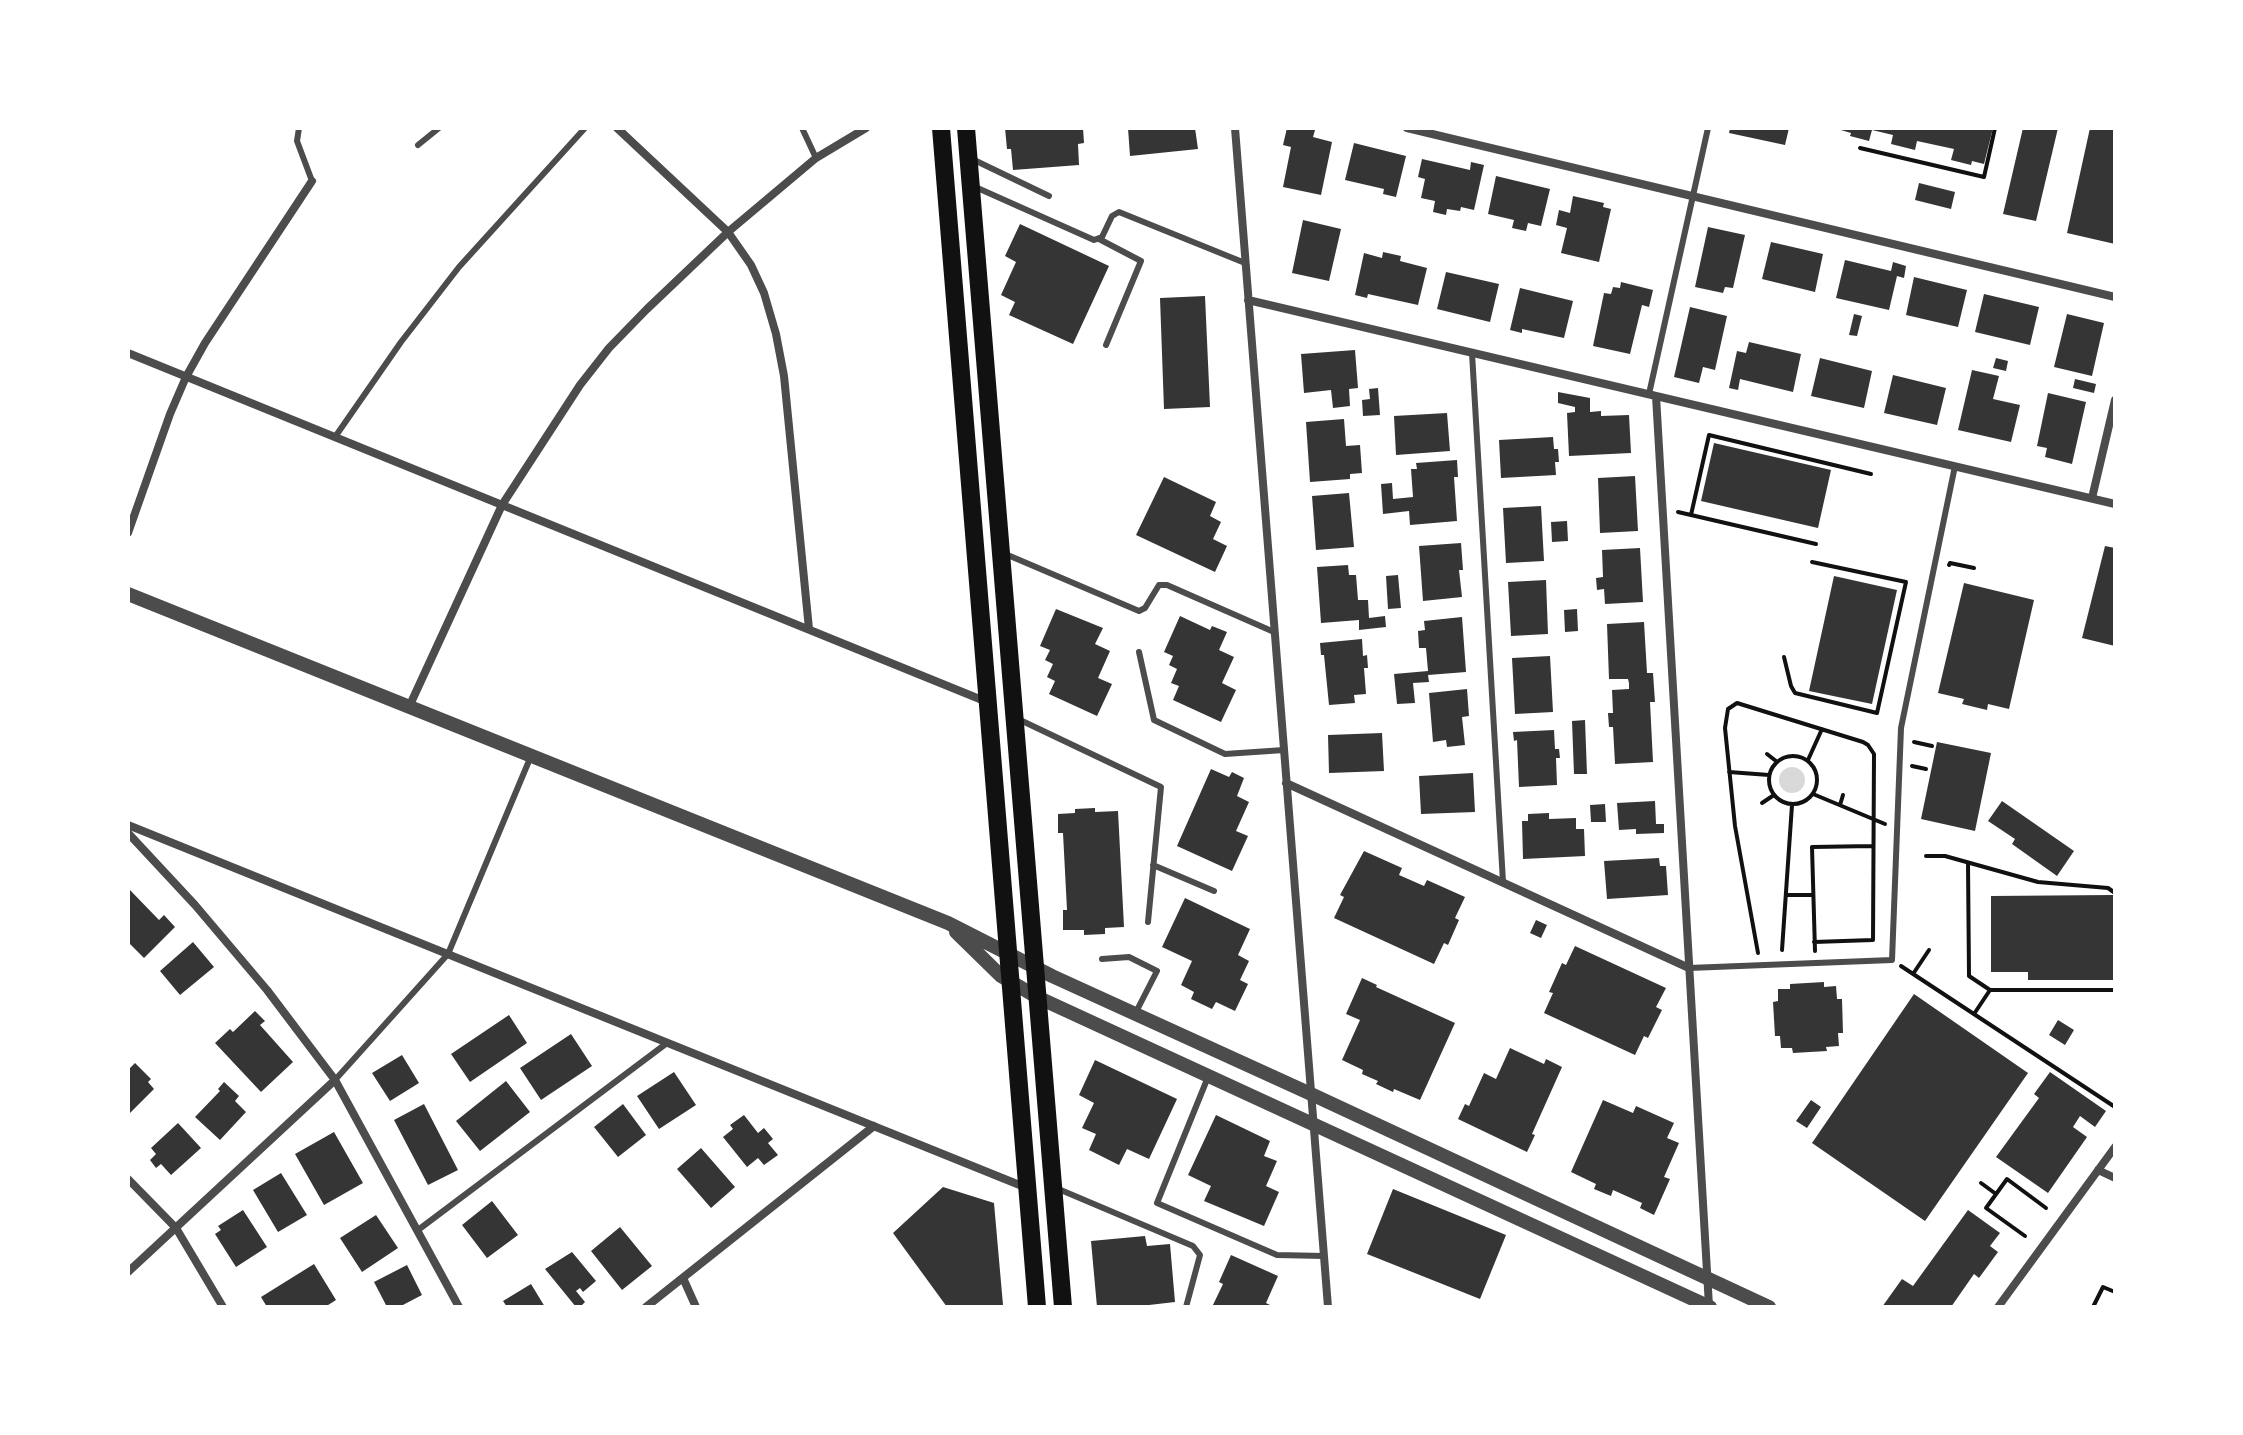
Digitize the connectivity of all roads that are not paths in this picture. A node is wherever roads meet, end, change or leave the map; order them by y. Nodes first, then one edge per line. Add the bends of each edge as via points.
1 (299, 128) edge
2 (439, 128) edge
3 (585, 128) edge
4 (617, 128) edge
5 (802, 128) edge
6 (866, 128) edge
7 (941, 128) edge
8 (966, 128) edge
9 (1235, 128) edge
10 (1407, 128) edge
11 (1708, 128) edge
12 (418, 145) dead end
13 (969, 157) junction
14 (816, 158) junction
15 (312, 181) joint
16 (971, 185) junction
17 (1693, 195) junction
18 (1049, 196) dead end
19 (728, 232) junction
20 (1099, 239) junction
21 (1245, 263) junction
22 (2115, 297) edge
23 (1248, 300) junction
24 (1106, 345) dead end
25 (128, 353) edge
26 (1472, 353) junction
27 (186, 377) junction
28 (1653, 395) junction
29 (2115, 400) edge
30 (335, 437) junction
31 (1955, 466) junction
32 (2092, 498) junction
33 (2115, 504) edge
34 (502, 505) junction
35 (128, 533) edge
36 (1001, 552) junction
37 (128, 594) edge
38 (809, 629) junction
39 (1274, 632) junction
40 (1139, 652) dead end
41 (988, 702) junction
42 (409, 707) junction
43 (1015, 717) junction
44 (1284, 750) junction
45 (531, 756) junction
46 (1286, 783) junction
47 (128, 825) edge
48 (128, 833) edge
49 (1153, 865) junction
50 (1503, 882) junction
51 (1214, 891) dead end
52 (1148, 922) dead end
53 (948, 923) junction
54 (448, 954) junction
55 (1009, 954) junction
56 (1102, 959) dead end
57 (1035, 967) junction
58 (1689, 968) junction
59 (1011, 983) junction
60 (1037, 997) junction
61 (1135, 1014) junction
62 (667, 1043) junction
63 (1208, 1075) junction
64 (335, 1080) junction
65 (1311, 1094) junction
66 (1313, 1123) junction
67 (874, 1126) junction
68 (2115, 1147) edge
69 (2098, 1170) junction
70 (2115, 1178) edge
71 (128, 1179) edge
72 (1053, 1186) junction
73 (1028, 1188) junction
74 (176, 1228) junction
75 (418, 1230) junction
76 (1324, 1256) junction
77 (128, 1272) edge
78 (683, 1278) junction
79 (1708, 1279) junction
80 (223, 1307) edge
81 (459, 1307) edge
82 (646, 1307) edge
83 (696, 1307) edge
84 (1037, 1307) edge
85 (1063, 1307) edge
86 (1186, 1307) edge
87 (1328, 1307) edge
88 (1709, 1307) edge
89 (1769, 1307) edge
90 (1998, 1307) edge

1 - 15 lane via 297,141
2 - 12 lane
3 - 30 lane via 459,267
4 - 19 street
5 - 14 lane
6 - 14 street
7 - 41 main road
8 - 13 main road
9 - 21 street
10 - 17 street
11 - 17 lane
13 - 16 main road
13 - 18 lane
14 - 19 street
15 - 27 street
16 - 20 lane
16 - 36 main road
17 - 22 street
17 - 28 lane
19 - 34 street via 609,348
19 - 38 street via 751,265 776,334
20 - 21 lane via 1119,212
20 - 24 lane via 1141,261
21 - 23 street
23 - 26 street
23 - 39 street
25 - 27 street
26 - 28 street
26 - 50 lane
27 - 30 street
27 - 35 street
28 - 31 street
28 - 58 street
29 - 32 street
30 - 34 street
31 - 32 street
31 - 58 lane via 1903,716 1892,960
32 - 33 street
34 - 38 street
34 - 42 street
36 - 39 lane via 1139,611 1156,587 1167,585
36 - 43 main road
37 - 42 street
38 - 41 street
39 - 44 street
40 - 44 lane via 1154,720 1225,754
41 - 55 main road
42 - 45 street
43 - 49 lane via 1161,787
43 - 57 main road
44 - 46 street
45 - 53 street
45 - 54 lane
46 - 50 street
46 - 65 street
47 - 54 street
48 - 64 street via 267,990
49 - 51 lane
49 - 52 lane
50 - 58 street
53 - 55 street
53 - 59 street
54 - 62 street
54 - 64 lane
55 - 57 street
55 - 59 main road
56 - 61 lane via 1129,957 1157,971
57 - 60 main road
57 - 61 street
58 - 79 street
59 - 60 street
59 - 73 main road
60 - 63 street
60 - 72 main road
61 - 65 street
62 - 67 street
62 - 75 lane
63 - 66 street
63 - 76 lane via 1157,1203 1277,1255
64 - 74 street
64 - 75 street
65 - 66 street
65 - 79 street
66 - 76 street
66 - 88 street
67 - 73 street
67 - 78 street
68 - 69 street
69 - 70 street
69 - 90 street
71 - 74 street
72 - 85 main road
72 - 86 lane via 1193,1246 1200,1255
73 - 84 main road
74 - 77 street
74 - 80 street
75 - 81 street
76 - 87 street
78 - 82 street
78 - 83 street
79 - 88 street
79 - 89 street

